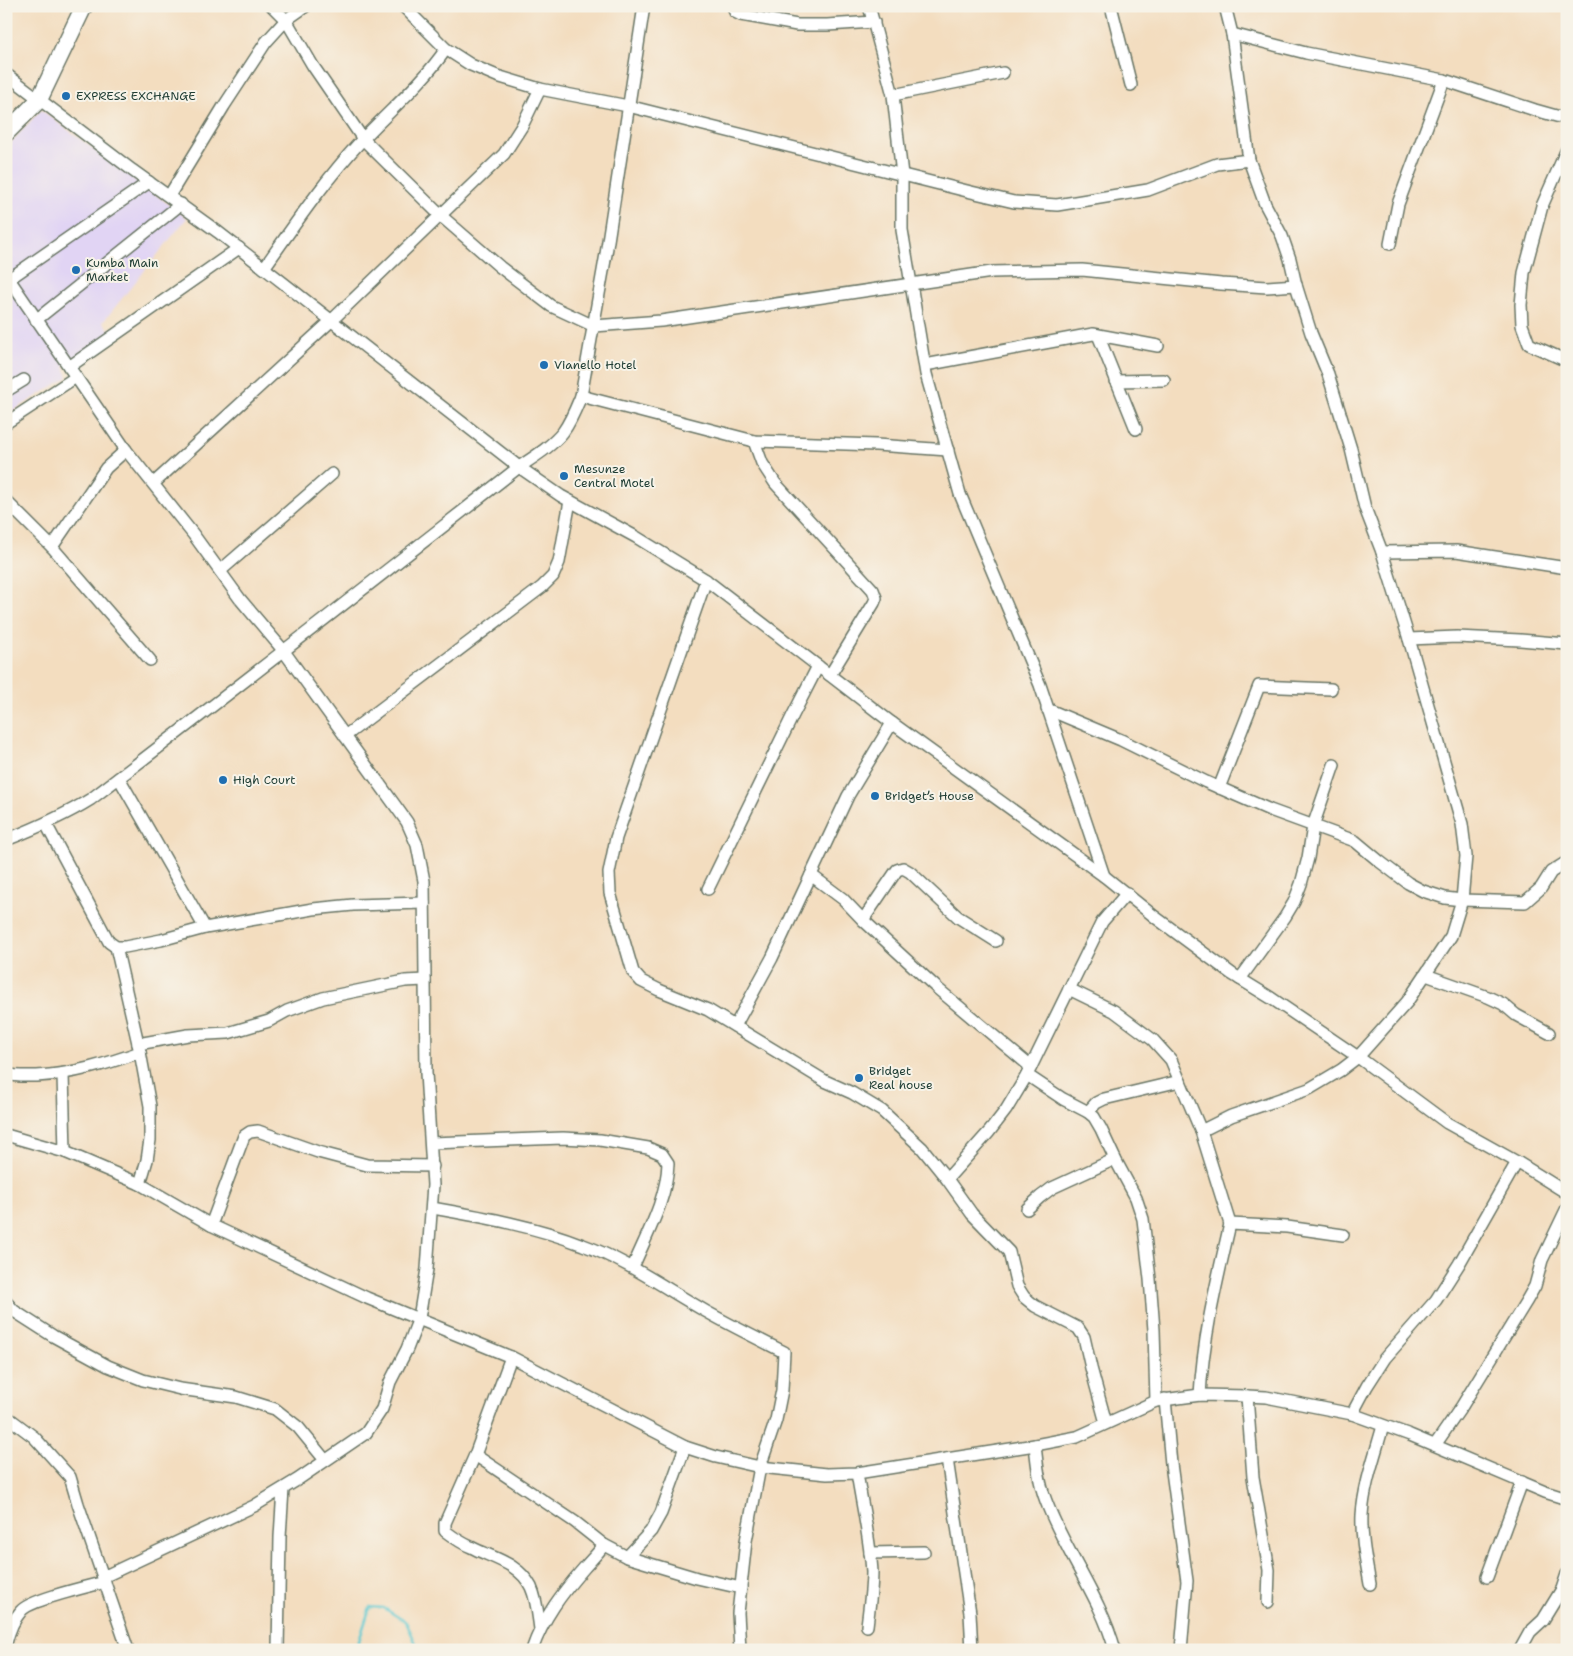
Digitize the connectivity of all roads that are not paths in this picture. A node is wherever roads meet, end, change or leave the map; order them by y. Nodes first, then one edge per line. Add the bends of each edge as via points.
1 (84, 6) edge
2 (272, 6) edge
3 (306, 6) edge
4 (403, 6) edge
5 (644, 6) edge
6 (733, 6) edge
7 (869, 6) edge
8 (1111, 6) edge
9 (1225, 6) edge
10 (286, 20) junction
11 (874, 22) junction
12 (1232, 34) junction
13 (446, 49) junction
14 (1004, 73) dead end
15 (6, 74) edge
16 (1444, 80) junction
17 (1131, 85) dead end
18 (540, 89) junction
19 (893, 95) junction
20 (39, 100) junction
21 (628, 106) junction
22 (1567, 119) edge
23 (6, 133) edge
24 (362, 139) junction
25 (1567, 149) edge
26 (1249, 160) junction
27 (902, 175) junction
28 (150, 182) junction
29 (170, 196) junction
30 (181, 204) junction
31 (440, 215) junction
32 (1390, 244) dead end
33 (239, 248) junction
34 (264, 268) junction
35 (7, 280) edge
36 (910, 285) junction
37 (1296, 285) junction
38 (36, 320) junction
39 (331, 321) junction
40 (594, 326) junction
41 (1098, 335) junction
42 (1158, 346) dead end
43 (1567, 361) edge
44 (925, 366) junction
45 (72, 372) junction
46 (24, 380) dead end
47 (1164, 380) dead end
48 (1116, 381) junction
49 (6, 392) edge
50 (581, 396) junction
51 (6, 423) edge
52 (1136, 429) dead end
53 (754, 440) junction
54 (126, 450) junction
55 (948, 450) junction
56 (519, 467) junction
57 (332, 474) dead end
58 (154, 483) junction
59 (570, 500) junction
60 (6, 501) edge
61 (52, 547) junction
62 (1382, 552) junction
63 (1567, 568) edge
64 (220, 571) junction
65 (706, 580) junction
66 (1408, 639) junction
67 (1567, 644) edge
68 (283, 650) junction
69 (150, 660) dead end
70 (818, 666) junction
71 (830, 675) junction
72 (1331, 689) dead end
73 (1047, 709) junction
74 (892, 723) junction
75 (345, 736) junction
76 (1334, 765) dead end
77 (119, 778) junction
78 (1220, 788) junction
79 (46, 824) junction
80 (1313, 826) junction
81 (6, 840) edge
82 (1567, 862) edge
83 (811, 875) junction
84 (1104, 876) junction
85 (708, 889) dead end
86 (1127, 894) junction
87 (1462, 900) junction
88 (424, 903) junction
89 (863, 920) junction
90 (205, 928) junction
91 (996, 942) dead end
92 (116, 947) junction
93 (1426, 975) junction
94 (1240, 979) junction
95 (425, 980) junction
96 (1069, 989) junction
97 (735, 1026) junction
98 (1549, 1033) dead end
99 (139, 1048) junction
100 (1358, 1057) junction
101 (1029, 1071) junction
102 (6, 1074) edge
103 (63, 1074) junction
104 (1180, 1081) junction
105 (1088, 1112) junction
106 (1201, 1131) junction
107 (6, 1135) edge
108 (432, 1143) junction
109 (65, 1152) junction
110 (1115, 1160) junction
111 (1517, 1162) junction
112 (433, 1166) junction
113 (947, 1179) junction
114 (140, 1184) junction
115 (1567, 1193) edge
116 (432, 1208) junction
117 (1567, 1208) edge
118 (1027, 1210) dead end
119 (1230, 1224) junction
120 (211, 1225) junction
121 (1343, 1235) dead end
122 (633, 1267) junction
123 (6, 1302) edge
124 (419, 1318) junction
125 (511, 1357) junction
126 (1200, 1395) junction
127 (1247, 1396) junction
128 (1160, 1400) junction
129 (1352, 1414) junction
130 (6, 1416) edge
131 (1106, 1423) junction
132 (1383, 1426) junction
133 (1035, 1445) junction
134 (1435, 1445) junction
135 (684, 1447) junction
136 (474, 1455) junction
137 (947, 1459) junction
138 (325, 1460) junction
139 (760, 1467) junction
140 (857, 1473) junction
141 (1522, 1482) junction
142 (283, 1489) junction
143 (1567, 1499) edge
144 (604, 1544) junction
145 (924, 1552) dead end
146 (870, 1553) junction
147 (627, 1557) junction
148 (1567, 1574) edge
149 (1487, 1577) dead end
150 (104, 1580) junction
151 (1370, 1584) dead end
152 (741, 1588) junction
153 (1268, 1602) dead end
154 (867, 1626) dead end
155 (540, 1629) junction
156 (6, 1642) edge
157 (128, 1650) edge
158 (278, 1650) edge
159 (532, 1650) edge
160 (740, 1650) edge
161 (972, 1650) edge
162 (1115, 1650) edge
163 (1181, 1650) edge
164 (1520, 1650) edge

1 - 20 highway
2 - 10 street
3 - 10 street
4 - 13 street
5 - 21 street
6 - 11 street via 734,12 741,15 797,25
7 - 11 street
8 - 17 street
9 - 12 street
10 - 24 street
10 - 29 street via 250,66
11 - 19 street
12 - 16 street via 1306,53
12 - 26 street
13 - 18 street via 471,65
13 - 24 street via 412,92
14 - 19 street
15 - 20 street
16 - 22 street
16 - 32 street via 1398,204
18 - 21 street
18 - 31 street via 504,154
19 - 27 street
20 - 23 highway
20 - 28 street
21 - 27 street
21 - 40 street
24 - 31 street
24 - 34 street via 339,165
25 - 43 street via 1542,206 1524,274 1521,305 1522,325 1529,344
26 - 27 street via 1217,164 1148,190 1057,205 1014,202
26 - 37 street via 1265,204 1282,236
27 - 36 street via 902,230
28 - 29 street
28 - 35 street
29 - 30 street
30 - 33 street
30 - 38 street
31 - 39 street
31 - 40 street via 500,268 551,306
33 - 34 street
33 - 45 street
34 - 39 street
35 - 38 street
36 - 37 street via 992,272 1082,270 1221,284
36 - 40 street via 661,321
36 - 44 street
37 - 62 street via 1328,374 1365,508
38 - 45 street
39 - 56 street
39 - 58 street
40 - 50 street
41 - 42 street
41 - 44 street
41 - 48 street
44 - 55 street
45 - 51 street
45 - 54 street
46 - 49 street
47 - 48 street
48 - 52 street
50 - 53 street
50 - 56 street via 563,432
53 - 55 street
53 - 71 street via 762,463 775,483 873,590 876,598
54 - 58 street
54 - 61 street via 106,468
55 - 73 street via 960,494 1040,685
56 - 59 street
56 - 68 street
57 - 64 street
58 - 64 street
59 - 65 street
59 - 75 street via 559,562 553,576
60 - 61 street
61 - 69 street
62 - 63 street via 1456,551
62 - 66 street
64 - 68 street
65 - 70 street
65 - 97 street via 616,838 609,873 610,893 636,976
66 - 67 street via 1457,637
66 - 87 street via 1462,824 1466,856
68 - 75 street
68 - 77 street
70 - 71 street
70 - 85 street
71 - 74 street
72 - 78 street via 1259,686
73 - 78 street via 1121,740
73 - 84 street
74 - 83 street via 848,796
74 - 84 street
75 - 88 street via 407,822 421,864
76 - 80 street
77 - 79 street via 91,799
77 - 90 street
78 - 80 street
79 - 81 street
79 - 92 street via 109,942
80 - 87 street via 1355,841 1423,891
80 - 94 street via 1308,858 1294,902
82 - 87 street via 1551,872 1542,888 1525,902
83 - 89 street via 843,899
83 - 97 street
84 - 86 street
86 - 94 street
86 - 96 street via 1102,922
87 - 93 street via 1451,936
88 - 90 street via 313,908
88 - 95 street
89 - 91 street via 897,870 904,868 958,917
89 - 101 street
90 - 92 street via 152,942
92 - 99 street
93 - 98 street via 1503,1004
93 - 100 street
94 - 100 street
95 - 99 street via 323,998 270,1021 228,1033 188,1035
95 - 108 street via 426,1073
96 - 101 street
96 - 104 street via 1114,1011 1153,1040 1171,1060
97 - 113 street via 882,1111 922,1148
99 - 103 street via 100,1066
99 - 114 street via 150,1106 150,1140
100 - 106 street via 1309,1089 1231,1116
100 - 111 street via 1447,1123
101 - 105 street via 1063,1099
101 - 113 street via 1006,1110
102 - 103 street
103 - 109 street
104 - 105 street via 1104,1099
104 - 106 street
105 - 110 street via 1102,1129
106 - 119 street
107 - 109 street
108 - 112 street
108 - 122 street via 563,1138 638,1146 662,1154 668,1162 664,1194
109 - 114 street
110 - 118 street via 1052,1188
110 - 128 street via 1136,1198 1143,1220
111 - 115 street
111 - 129 street via 1436,1300 1385,1358
112 - 116 street
112 - 120 street via 368,1165 258,1131 250,1132 244,1136
113 - 131 street via 972,1214 1009,1252 1017,1286 1024,1297 1078,1328 1084,1337
114 - 120 street
116 - 122 street via 550,1232
116 - 124 street
117 - 134 street via 1527,1300
119 - 121 street via 1287,1227
119 - 126 street via 1207,1329
120 - 124 street via 367,1298
122 - 139 street via 707,1312 784,1352 776,1420
123 - 138 street via 54,1336 108,1366 143,1380 236,1397 275,1409 298,1427
124 - 125 street
124 - 138 street via 390,1382 382,1409 366,1433
125 - 135 street
125 - 136 street
126 - 127 street
126 - 128 street
127 - 129 street
127 - 153 street via 1253,1477 1269,1570
128 - 131 street
128 - 163 street via 1187,1581
129 - 132 street
130 - 150 street via 34,1437 70,1477
131 - 133 street via 1077,1436
132 - 134 street
132 - 151 street via 1367,1481 1362,1515
133 - 137 street
133 - 162 street via 1046,1501 1104,1618
134 - 141 street
135 - 139 street
135 - 147 street via 661,1512 651,1531
136 - 144 street
136 - 155 street via 444,1531 519,1571 531,1587
137 - 140 street
137 - 161 street via 970,1613
138 - 142 street
139 - 140 street via 827,1474
139 - 152 street
140 - 146 street
141 - 143 street
141 - 149 street
142 - 150 street
142 - 158 street
144 - 147 street
144 - 155 street via 567,1588
145 - 146 street
146 - 154 street via 871,1590
147 - 152 street
148 - 164 street via 1562,1589 1543,1620 1530,1632
150 - 156 street via 22,1609
150 - 157 street
152 - 160 street via 738,1613
155 - 159 street

